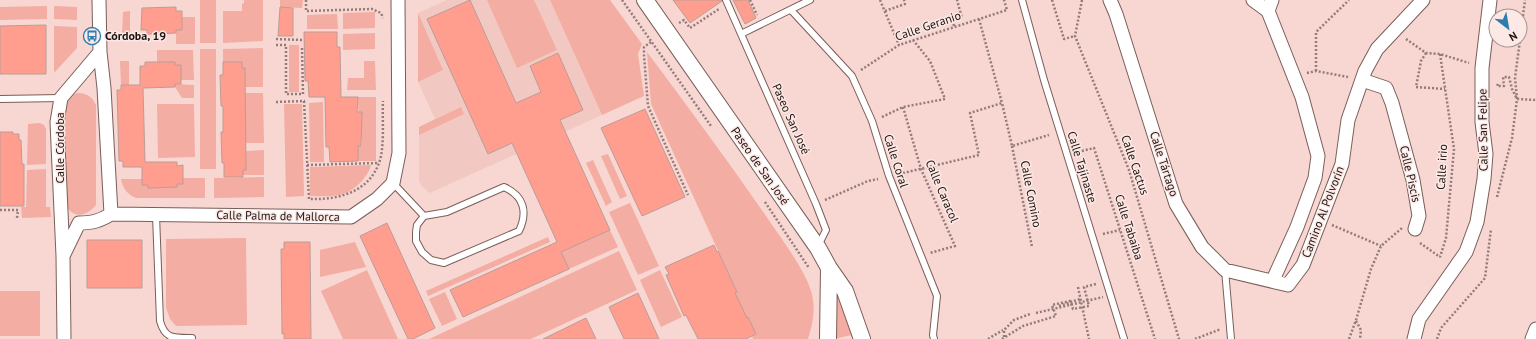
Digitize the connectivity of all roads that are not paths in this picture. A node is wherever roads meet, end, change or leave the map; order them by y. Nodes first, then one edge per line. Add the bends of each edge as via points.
1 (99, 0) edge
2 (398, 0) edge
3 (645, 0) edge
4 (810, 0) edge
5 (1022, 0) edge
6 (1110, 0) edge
7 (1253, 0) edge
8 (1423, 0) edge
9 (1490, 0) edge
10 (727, 1) edge
11 (1270, 6) edge
12 (791, 10) junction
13 (742, 34) junction
14 (100, 52) junction
15 (1362, 80) junction
16 (61, 98) junction
17 (0, 99) edge
18 (394, 183) junction
19 (111, 214) junction
20 (61, 215) junction
21 (156, 215) junction
22 (424, 216) junction
23 (79, 223) junction
24 (1415, 229) road end
25 (818, 248) junction
26 (63, 256) junction
27 (829, 268) junction
28 (1225, 270) junction
29 (1273, 280) junction
30 (1536, 329) edge
31 (192, 338) edge
32 (64, 339) edge
33 (828, 339) edge
34 (862, 339) edge
35 (934, 339) edge
36 (1124, 339) edge
37 (1231, 339) edge
38 (1414, 339) edge
39 (1532, 339) edge

1 - 14 street
2 - 18 street via 399,153
3 - 25 street, Paseo de San José
4 - 12 lane
5 - 36 lane, Calle Tajinaste via 1053,110
6 - 28 street, Calle Tártago via 1176,204 1202,247
7 - 11 street
8 - 15 street, Camino Al Polvorín via 1377,49
9 - 38 street, Calle San Felipe via 1482,68 1482,122 1486,154 1477,222 1466,252 1419,319
10 - 13 lane, Paseo San José
11 - 29 street via 1318,156 1315,178 1297,227
12 - 13 lane
12 - 35 lane, Calle Coral via 852,76 872,121 889,176 937,296
13 - 25 lane, Paseo San José via 826,230
14 - 16 street, Calle Córdoba
14 - 19 street
15 - 24 street, Calle Piscis via 1386,88 1392,103 1413,180 1419,216
15 - 29 street, Camino Al Polvorín via 1348,120 1342,164 1303,265 1288,285
16 - 17 lane
16 - 20 street, Calle Córdoba via 57,122
18 - 21 street, Calle Palma de Mallorca via 377,199 351,217
18 - 22 lane
19 - 21 street, Calle Palma de Mallorca
19 - 23 street via 94,223
20 - 23 street
20 - 26 street, Calle Córdoba
21 - 31 lane via 162,328 167,337
22 - 22 lane via 417,225 416,241 422,252 431,260 444,263 519,231 524,213 519,197 504,187 447,212
23 - 26 street, Calle Córdoba
25 - 27 street, Paseo de San José
26 - 32 street, Calle Córdoba
27 - 33 street
27 - 34 street, Paseo de San José via 845,291
28 - 29 street
28 - 37 lane
30 - 39 street

